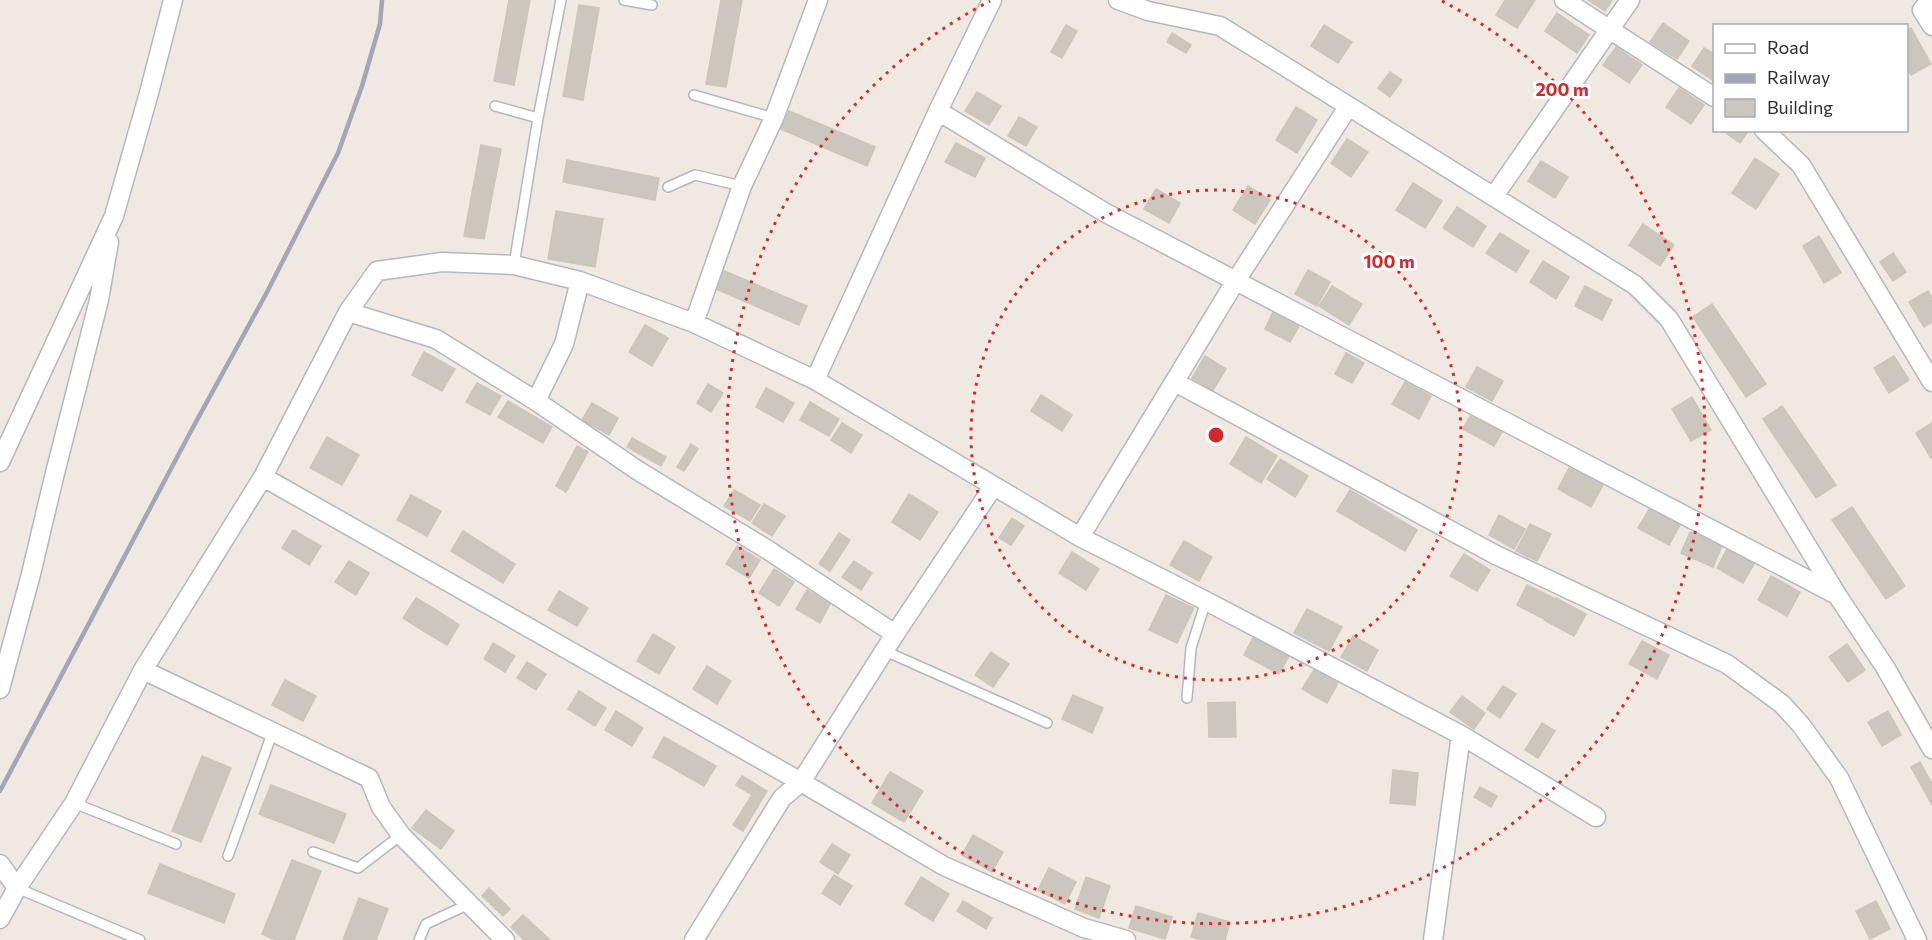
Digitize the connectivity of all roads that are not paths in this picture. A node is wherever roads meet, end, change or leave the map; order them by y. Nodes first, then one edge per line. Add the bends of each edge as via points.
1 (173, 0) edge
2 (561, 0) edge
3 (624, 0) edge
4 (818, 0) edge
5 (992, 0) edge
6 (1118, 0) edge
7 (1564, 0) edge
8 (1630, 0) edge
9 (1930, 0) edge
10 (652, 6) dead end
11 (1932, 26) edge
12 (1611, 30) junction
13 (694, 95) dead end
14 (1713, 96) edge
15 (495, 106) dead end
16 (1348, 107) junction
17 (938, 111) junction
18 (538, 118) junction
19 (774, 118) junction
20 (1766, 132) edge
21 (742, 186) junction
22 (668, 188) dead end
23 (1494, 196) junction
24 (114, 216) junction
25 (514, 265) junction
26 (580, 281) junction
27 (1235, 282) junction
28 (348, 312) junction
29 (694, 323) junction
30 (815, 380) junction
31 (1175, 382) junction
32 (1932, 382) edge
33 (536, 401) junction
34 (0, 462) edge
35 (263, 477) junction
36 (993, 487) junction
37 (1080, 537) junction
38 (1837, 595) junction
39 (1206, 600) junction
40 (895, 634) junction
41 (885, 651) junction
42 (143, 670) junction
43 (0, 689) edge
44 (1187, 698) dead end
45 (1047, 723) dead end
46 (273, 731) junction
47 (1461, 735) junction
48 (1932, 749) edge
49 (801, 782) junction
50 (74, 803) junction
51 (1596, 817) dead end
52 (401, 835) junction
53 (176, 843) dead end
54 (313, 852) dead end
55 (228, 856) dead end
56 (0, 864) edge
57 (17, 888) junction
58 (469, 904) junction
59 (0, 919) edge
60 (140, 940) edge
61 (419, 940) edge
62 (505, 940) edge
63 (694, 940) edge
64 (1126, 940) edge
65 (1433, 940) edge
66 (1917, 940) edge

1 - 24 street
2 - 18 lane
3 - 10 lane
4 - 19 street
5 - 17 street
6 - 16 street via 1148,11 1220,26
7 - 12 street
8 - 12 street
9 - 11 street via 1922,10
12 - 14 street
12 - 23 street
13 - 19 lane
15 - 18 lane
16 - 23 street
16 - 27 street
17 - 27 street via 1104,212
17 - 30 street
18 - 25 lane
19 - 21 street
20 - 32 street via 1801,165
21 - 22 lane via 695,175
21 - 29 street
23 - 38 street via 1635,285 1669,319
24 - 34 street
24 - 43 street via 99,300
25 - 26 street
25 - 28 street via 442,261 377,271
26 - 29 street
26 - 33 street via 564,344
27 - 31 street
27 - 38 street
28 - 33 street via 436,339
28 - 35 street
29 - 30 street
30 - 36 street
31 - 37 street
31 - 66 street via 1496,555 1727,664 1782,704 1839,778
33 - 40 street
35 - 42 street
35 - 49 street
36 - 37 street
36 - 40 street
37 - 39 street
38 - 48 street via 1885,667
39 - 44 lane via 1191,648
39 - 47 street
40 - 41 street
41 - 45 lane
41 - 49 street
42 - 46 street
42 - 50 street
46 - 52 street via 369,778 381,807
46 - 55 lane
47 - 51 street
47 - 65 street
49 - 63 street via 782,798
49 - 64 street via 944,866 1084,928
50 - 53 lane
50 - 57 street
52 - 54 lane via 358,868
52 - 58 street
56 - 57 street
57 - 59 street
57 - 60 lane
58 - 61 lane via 426,924
58 - 62 street

